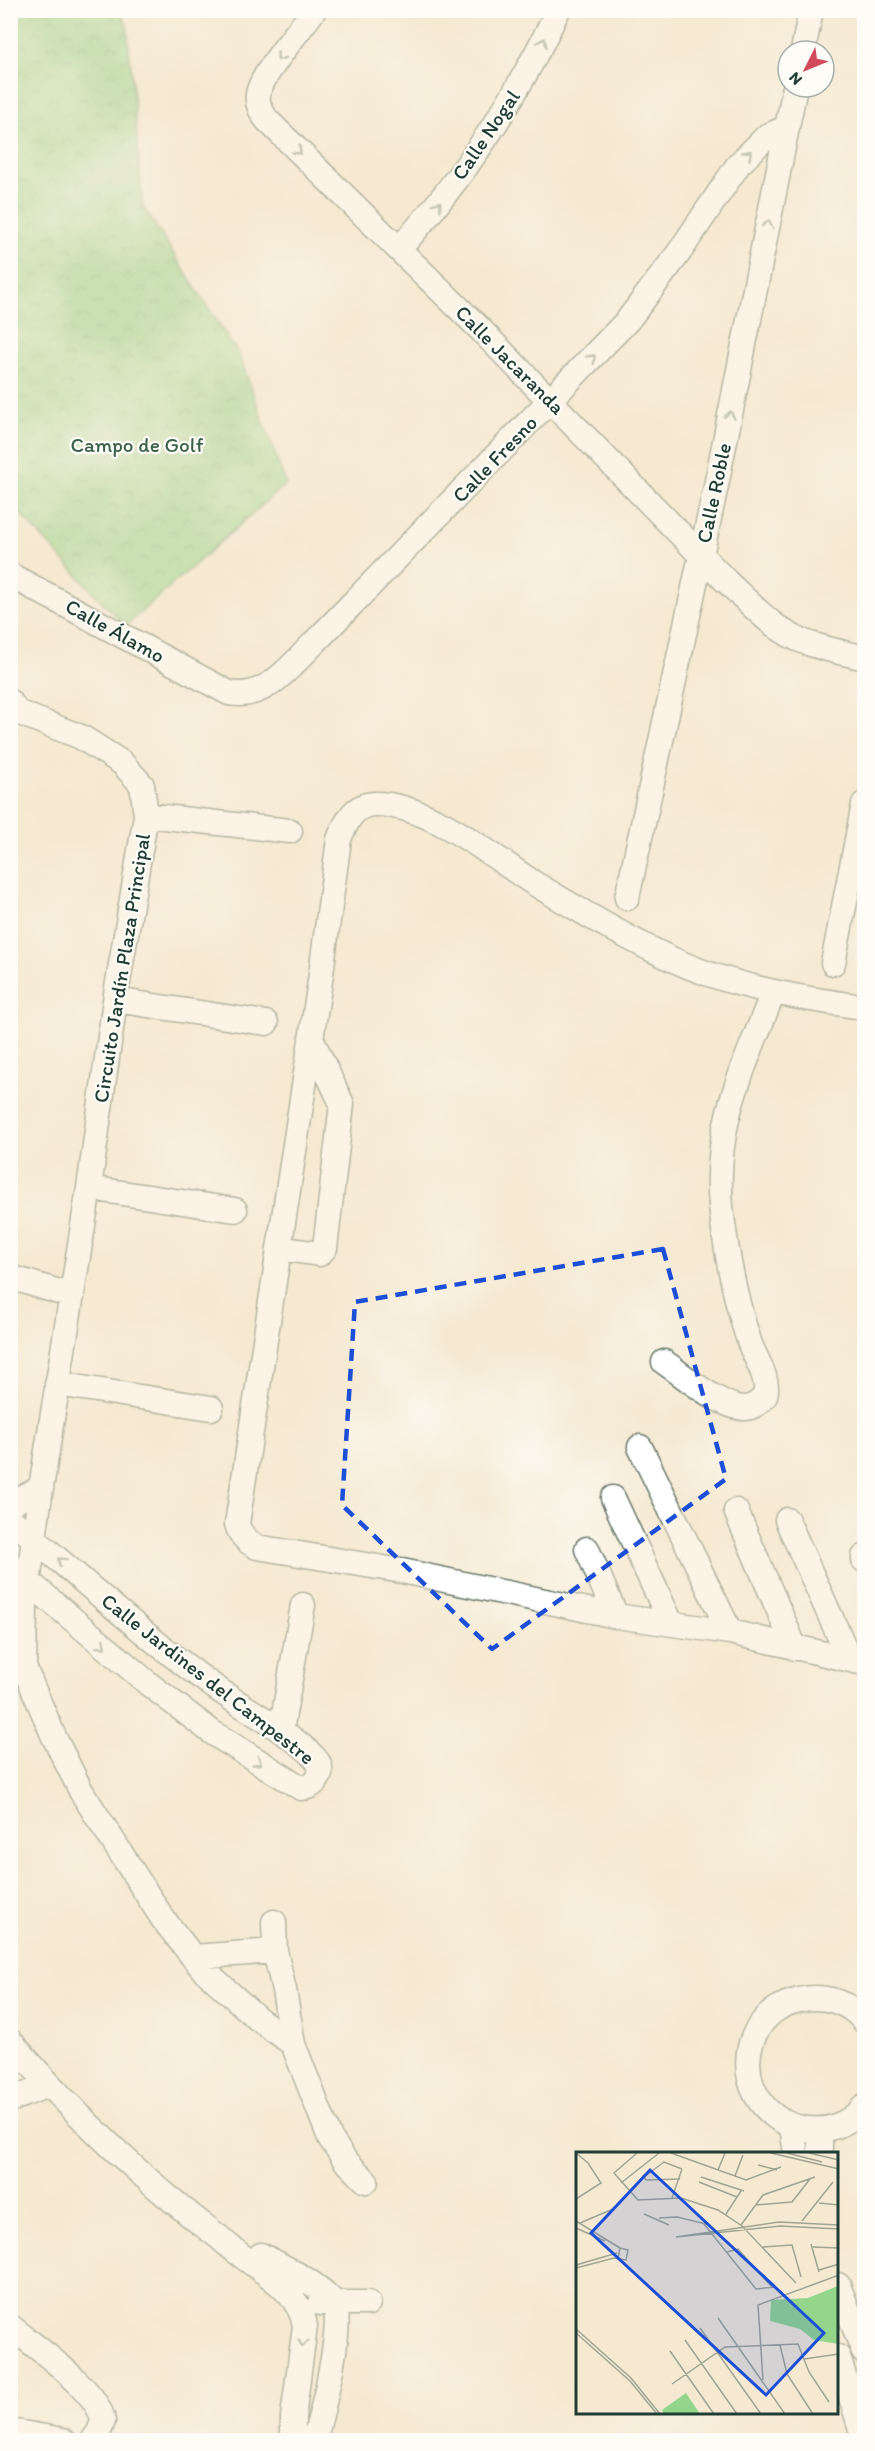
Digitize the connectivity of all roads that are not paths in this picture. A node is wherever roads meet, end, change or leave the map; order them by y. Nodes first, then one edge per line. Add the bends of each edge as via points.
1 (314, 10) edge
2 (558, 10) edge
3 (812, 10) edge
4 (806, 39) edge
5 (792, 99) edge
6 (786, 128) junction
7 (399, 249) junction
8 (551, 400) junction
9 (701, 554) junction
10 (10, 575) edge
11 (864, 658) edge
12 (220, 688) joint
13 (13, 714) edge
14 (864, 804) edge
15 (146, 814) junction
16 (290, 831) dead end
17 (627, 898) dead end
18 (833, 963) dead end
19 (773, 992) junction
20 (115, 1000) junction
21 (864, 1007) edge
22 (266, 1023) dead end
23 (311, 1038) junction
24 (89, 1188) junction
25 (235, 1210) dead end
26 (279, 1248) junction
27 (10, 1277) edge
28 (72, 1296) junction
29 (664, 1362) dead end
30 (57, 1384) junction
31 (212, 1408) dead end
32 (640, 1447) dead end
33 (40, 1488) junction
34 (613, 1498) dead end
35 (10, 1504) edge
36 (736, 1511) dead end
37 (10, 1519) edge
38 (787, 1520) dead end
39 (35, 1538) junction
40 (587, 1549) dead end
41 (19, 1572) edge
42 (92, 1590) junction
43 (303, 1605) dead end
44 (69, 1616) junction
45 (616, 1616) junction
46 (671, 1623) junction
47 (730, 1632) junction
48 (10, 1644) edge
49 (795, 1648) junction
50 (857, 1662) edge
51 (24, 1667) junction
52 (281, 1731) junction
53 (274, 1922) dead end
54 (275, 1952) junction
55 (193, 1957) junction
56 (864, 2021) edge
57 (10, 2041) edge
58 (293, 2044) junction
59 (48, 2085) junction
60 (10, 2100) edge
61 (860, 2118) edge
62 (792, 2127) junction
63 (820, 2142) edge
64 (796, 2152) edge
65 (366, 2181) dead end
66 (220, 2238) junction
67 (839, 2290) edge
68 (333, 2302) junction
69 (368, 2303) dead end
70 (298, 2305) junction
71 (10, 2326) edge
72 (864, 2352) edge
73 (864, 2360) edge
74 (839, 2362) edge
75 (10, 2431) edge
76 (864, 2438) edge
77 (63, 2440) edge
78 (93, 2440) edge
79 (292, 2440) edge
80 (314, 2440) edge

1 -> 7 street, Calle Jacaranda via 266,76 257,95 260,107 274,128
7 -> 2 street, Calle Nogal via 471,160 535,59
3 - 4 street
5 - 6 street, Calle Roble
8 -> 6 street, Calle Fresno via 628,320 738,165 767,136
9 -> 6 street, Calle Roble
7 - 8 street, Calle Jacaranda
8 - 9 street, Calle Jacaranda
8 - 12 street, Calle Fresno via 265,689 237,695
9 - 11 street, Calle Jacaranda via 780,628 803,642
9 - 17 street, Calle Roble
10 - 12 street, Calle Álamo
13 - 15 street, Circuito Jardín Plaza Principal via 81,738 122,763 142,785
14 - 18 street
15 - 16 street
15 - 20 street, Circuito Jardín Plaza Principal
19 - 21 street
19 - 23 street via 713,975 661,954 418,814 365,805 355,810 339,839
19 - 29 street via 728,1111 721,1144 721,1206 729,1262 742,1320 767,1390 756,1404 741,1407 702,1389
20 - 22 street
20 - 24 street, Circuito Jardín Plaza Principal
23 - 26 street
23 - 26 street via 342,1104 326,1248 319,1254
24 - 25 street
24 - 28 street, Circuito Jardín Plaza Principal
26 - 45 street via 238,1511 239,1532 245,1539 258,1547 281,1552 402,1571
27 - 28 street
28 - 30 street, Circuito Jardín Plaza Principal
30 - 31 street
30 - 33 street, Circuito Jardín Plaza Principal
32 - 47 street
33 - 35 street
33 - 39 street, Circuito Jardín Plaza Principal
34 - 46 street
36 - 49 street
37 - 39 street, Calle Jardines del Campestre
38 - 50 street
39 - 41 street, Circuito Jardín Plaza Principal
42 -> 39 street, Calle Jardines del Campestre
40 - 45 street
41 - 44 street, Calle Jardines del Campestre
41 - 51 street, Circuito Jardín Plaza Principal
42 - 44 street
42 - 52 street, Calle Jardines del Campestre via 183,1664
43 - 52 street
44 -> 52 street, Calle Jardines del Campestre via 213,1733 289,1782 301,1788 310,1787 320,1774 318,1761
45 - 46 street
46 - 47 street
47 - 49 street
48 - 51 street
49 - 50 street
51 - 55 street via 81,1791 145,1893
53 - 54 street
54 - 55 street
54 - 58 street
55 - 58 street via 257,2018
56 - 62 street via 837,2001 814,1997 791,2001 771,2012 756,2030 748,2053 748,2076 757,2098 772,2116
57 - 59 street
58 - 65 street via 330,2138
59 - 60 street
59 - 66 street via 117,2154
61 - 63 street
62 - 63 street
62 - 64 street
66 - 68 street via 240,2243 273,2261
66 - 70 street
67 - 72 street
68 - 69 street
68 - 70 street
68 - 80 street via 337,2330
70 -> 79 street via 305,2326
71 - 78 street via 66,2371 97,2404 104,2421
73 - 74 street
74 - 76 street
75 - 77 street

